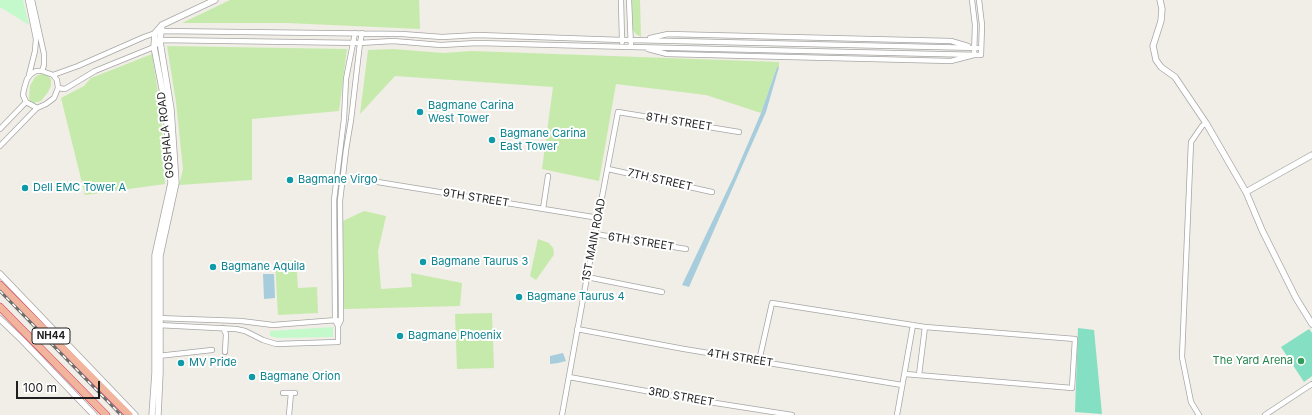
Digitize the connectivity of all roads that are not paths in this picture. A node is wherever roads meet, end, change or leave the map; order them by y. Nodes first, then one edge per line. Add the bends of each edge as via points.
1 (28, 0) edge
2 (32, 0) edge
3 (215, 0) edge
4 (621, 0) edge
5 (629, 0) edge
6 (972, 0) edge
7 (979, 0) edge
8 (1160, 0) edge
9 (162, 25) junction
10 (161, 31) junction
11 (155, 33) junction
12 (355, 33) junction
13 (362, 33) junction
14 (160, 40) junction
15 (622, 40) junction
16 (631, 40) junction
17 (643, 40) junction
18 (352, 43) junction
19 (360, 43) junction
20 (622, 46) junction
21 (154, 47) junction
22 (631, 47) junction
23 (643, 47) junction
24 (974, 48) junction
25 (981, 48) junction
26 (974, 54) junction
27 (42, 71) junction
28 (53, 75) junction
29 (27, 79) junction
30 (58, 88) junction
31 (26, 102) junction
32 (37, 108) junction
33 (618, 112) joint
34 (1206, 123) junction
35 (0, 129) edge
36 (739, 132) dead end
37 (0, 146) edge
38 (1312, 155) edge
39 (608, 169) junction
40 (548, 176) dead end
41 (353, 178) dead end
42 (174, 183) junction
43 (712, 192) dead end
44 (1246, 192) junction
45 (543, 209) junction
46 (598, 218) junction
47 (595, 234) junction
48 (686, 249) dead end
49 (0, 274) edge
50 (586, 278) junction
51 (0, 285) edge
52 (662, 292) dead end
53 (0, 307) edge
54 (156, 318) junction
55 (0, 319) edge
56 (338, 320) junction
57 (1312, 324) edge
58 (157, 325) junction
59 (914, 325) junction
60 (925, 327) junction
61 (223, 328) junction
62 (578, 329) junction
63 (212, 350) dead end
64 (225, 352) dead end
65 (157, 356) junction
66 (759, 361) junction
67 (905, 374) junction
68 (919, 375) junction
69 (569, 377) junction
70 (1312, 384) edge
71 (902, 385) junction
72 (283, 392) dead end
73 (94, 415) edge
74 (106, 415) edge
75 (129, 415) edge
76 (135, 415) edge
77 (152, 415) edge
78 (158, 415) edge
79 (289, 415) edge
80 (562, 415) edge
81 (792, 415) edge
82 (897, 415) edge
83 (1199, 415) edge
84 (1265, 415) edge

1 - 29 street via 36,49
2 - 27 street via 44,54
3 - 9 street
4 - 15 street
5 - 16 street
6 - 24 street
7 - 25 street
8 - 34 street via 1161,21 1153,46 1155,56 1161,67 1175,76
9 - 10 street, GOSHALA ROAD
9 - 11 street
10 - 11 street
10 - 12 street
10 - 14 street, GOSHALA ROAD
11 - 21 street, GOSHALA ROAD
11 - 28 street
12 - 13 street
12 - 18 street
13 - 15 street
13 - 19 street
14 - 18 street
14 - 21 street
14 - 42 street, GOSHALA ROAD via 171,109
15 - 16 street
15 - 20 street
16 - 17 street
16 - 22 street
17 - 24 street
17 - 24 street via 668,34 951,41
18 - 19 street
18 - 56 street via 334,200
19 - 20 street via 393,41 441,45 477,43
19 - 56 street via 340,201
20 - 22 street
21 - 30 street via 95,71 65,89
21 - 42 street, GOSHALA ROAD via 166,110
22 - 23 street
23 - 26 street
23 - 26 street via 667,54 950,61
24 - 25 street
24 - 26 street
25 - 26 street via 981,55
27 - 28 street
27 - 29 street via 30,74
28 - 30 street
29 - 31 street via 23,95
30 - 32 street via 54,98
31 - 32 street
31 - 35 street
32 - 37 street
33 - 36 street, 8TH STREET
33 - 39 street, 1ST MAIN ROAD
34 - 44 street
34 - 83 street via 1191,142 1182,357 1191,402
38 - 44 street
39 - 43 street, 7TH STREET
39 - 46 street, 1ST MAIN ROAD
40 - 45 street
41 - 45 street, 9TH STREET
42 - 54 street, GOSHALA ROAD via 155,255
44 - 57 street via 1296,298
45 - 46 street, 9TH STREET
46 - 47 street, 1ST MAIN ROAD
47 - 48 street, 6TH STREET
47 - 50 street, 1ST MAIN ROAD
49 - 76 street
50 - 52 street
50 - 62 street, 1ST MAIN ROAD
51 - 75 highway, NH44
53 - 74 highway, NH44
54 - 56 street via 241,321 273,325
54 - 58 street, GOSHALA ROAD
55 - 73 street
56 - 61 street via 338,342 276,344 246,331
58 - 61 street
58 - 65 street, GOSHALA ROAD
59 - 60 street
59 - 66 street via 772,303
59 - 67 street
60 - 68 street
60 - 68 street via 1075,338 1072,388
61 - 64 street via 226,334
62 - 66 street, 4TH STREET
62 - 69 street, 1ST MAIN ROAD
63 - 65 street
65 - 77 street, GOSHALA ROAD
65 - 78 street, GOSHALA ROAD
66 - 71 street, 4TH STREET
67 - 68 street
67 - 71 street
69 - 80 street, 1ST MAIN ROAD
69 - 81 street, 3RD STREET
70 - 84 street
71 - 82 street
72 - 79 street via 293,393

